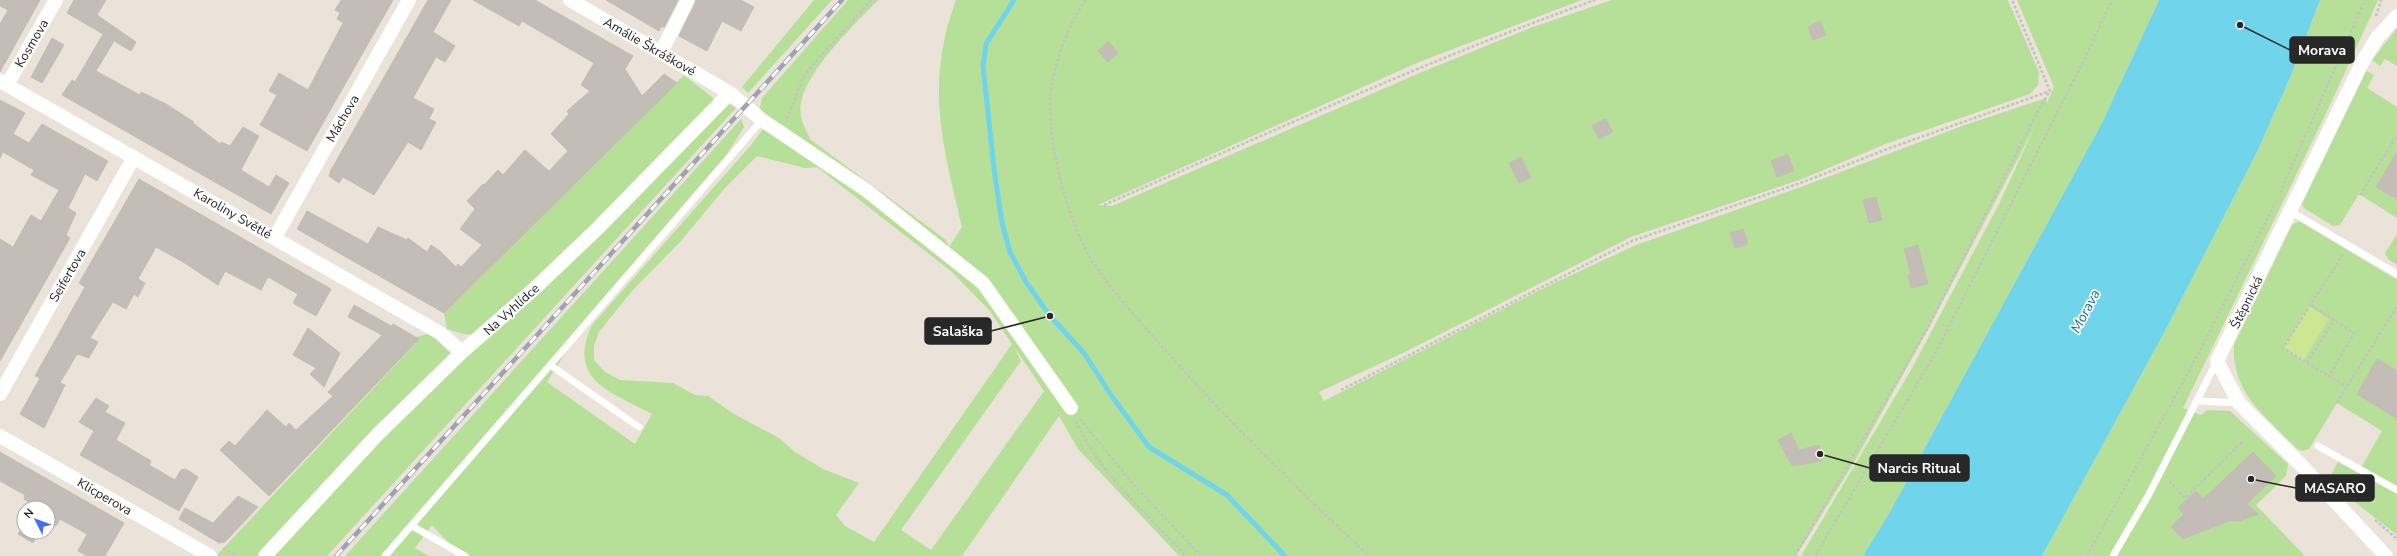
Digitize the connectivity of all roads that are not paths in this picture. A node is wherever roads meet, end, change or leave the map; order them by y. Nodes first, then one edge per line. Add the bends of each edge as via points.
1 (56, 0) edge
2 (409, 0) edge
3 (570, 0) edge
4 (688, 0) edge
5 (2397, 16) edge
6 (661, 52) junction
7 (4, 83) edge
8 (730, 93) junction
9 (762, 120) junction
10 (134, 157) junction
11 (2290, 211) junction
12 (275, 237) junction
13 (2397, 274) edge
14 (462, 352) junction
15 (2218, 361) junction
16 (550, 365) junction
17 (0, 394) edge
18 (2198, 401) junction
19 (2239, 403) junction
20 (1071, 408) road end
21 (639, 427) dead end
22 (0, 436) edge
23 (2318, 446) dead end
24 (2397, 490) edge
25 (412, 526) junction
26 (210, 556) edge
27 (264, 556) edge
28 (385, 556) edge
29 (465, 556) edge
30 (2113, 556) edge
31 (2386, 556) edge

1 - 7 street, Kosmova
2 - 12 street, Máchova
3 - 6 street, Amálie Škráškové
4 - 6 street
5 - 11 street, Štěpnická via 2377,38 2363,61
6 - 8 street, Amálie Škráškové
7 - 10 street, Karoliny Světlé
8 - 9 street
8 - 14 street, Na Vyhlídce via 598,228 533,290
9 - 16 lane
9 - 20 street via 866,190 983,283
10 - 12 street, Karoliny Světlé
10 - 17 street, Seifertova
11 - 13 lane
11 - 15 street, Štěpnická
12 - 14 street, Karoliny Světlé via 440,332
14 - 27 street, Na Vyhlídce via 377,435
15 - 18 lane
15 - 19 street
16 - 21 lane
16 - 25 lane
18 - 19 lane
18 - 30 lane
19 - 31 street
22 - 26 street, Klicperova
23 - 24 lane
25 - 28 lane
25 - 29 lane

